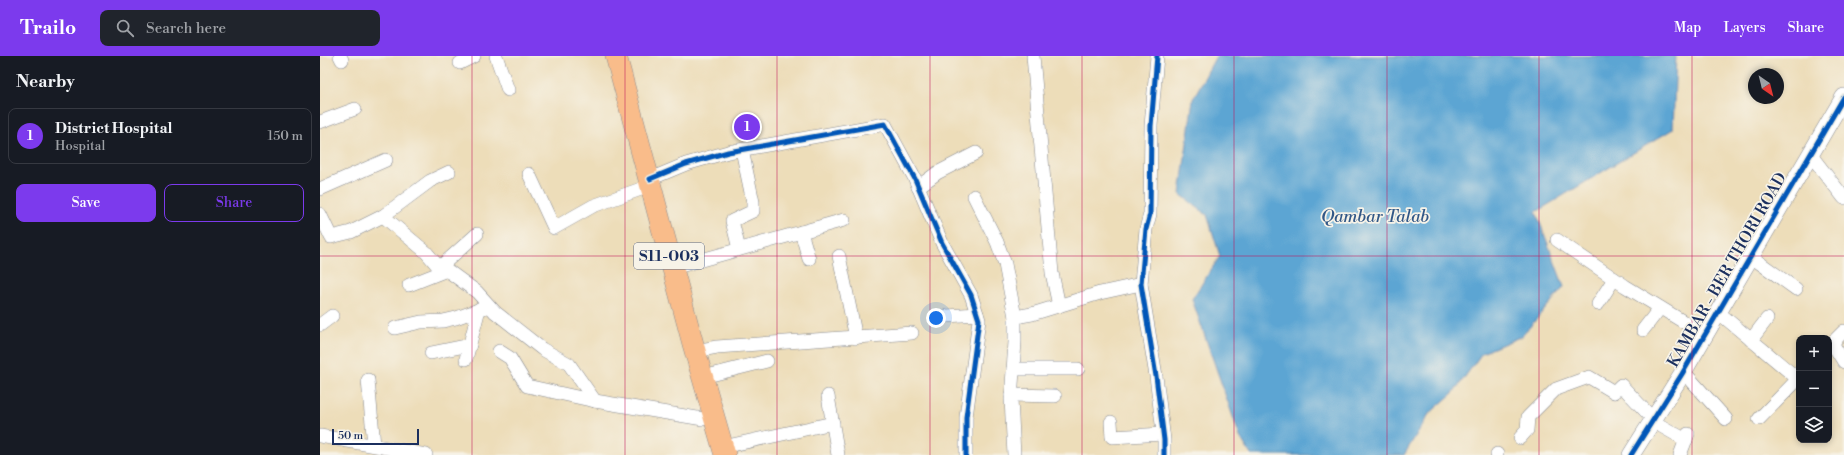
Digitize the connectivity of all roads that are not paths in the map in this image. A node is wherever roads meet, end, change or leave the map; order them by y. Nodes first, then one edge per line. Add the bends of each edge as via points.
1 (474, 56) edge
2 (496, 56) edge
3 (604, 56) edge
4 (616, 56) edge
5 (1033, 56) edge
6 (1157, 56) edge
7 (460, 63) dead end
8 (508, 90) dead end
9 (1844, 98) edge
10 (355, 109) dead end
11 (320, 122) edge
12 (742, 150) junction
13 (976, 153) dead end
14 (1810, 154) junction
15 (386, 160) dead end
16 (449, 172) dead end
17 (529, 174) dead end
18 (645, 184) junction
19 (918, 186) junction
20 (320, 189) edge
21 (974, 196) dead end
22 (1844, 198) edge
23 (320, 214) edge
24 (383, 216) junction
25 (844, 220) dead end
26 (802, 232) junction
27 (477, 234) dead end
28 (324, 235) edge
29 (1557, 240) dead end
30 (739, 249) junction
31 (839, 256) dead end
32 (1750, 256) junction
33 (809, 259) dead end
34 (443, 268) junction
35 (673, 268) junction
36 (1614, 279) junction
37 (1141, 284) junction
38 (409, 285) dead end
39 (1796, 289) dead end
40 (1598, 304) dead end
41 (1059, 306) junction
42 (484, 307) junction
43 (1660, 308) junction
44 (1718, 312) junction
45 (977, 314) junction
46 (332, 316) dead end
47 (947, 316) dead end
48 (1015, 317) junction
49 (1767, 319) dead end
50 (320, 325) edge
51 (395, 328) dead end
52 (1643, 330) dead end
53 (1844, 331) edge
54 (912, 333) dead end
55 (1704, 335) junction
56 (856, 338) junction
57 (1751, 340) junction
58 (1832, 344) edge
59 (470, 345) junction
60 (1832, 346) edge
61 (499, 351) dead end
62 (696, 351) junction
63 (431, 353) dead end
64 (466, 359) dead end
65 (767, 361) dead end
66 (1844, 362) edge
67 (1013, 369) junction
68 (1078, 369) dead end
69 (1683, 371) junction
70 (703, 377) junction
71 (1796, 377) edge
72 (368, 380) dead end
73 (1796, 381) edge
74 (1011, 395) junction
75 (828, 396) dead end
76 (1055, 396) dead end
77 (595, 401) junction
78 (703, 419) junction
79 (1726, 419) dead end
80 (1759, 419) dead end
81 (1653, 420) junction
82 (1111, 422) dead end
83 (833, 423) junction
84 (1163, 434) junction
85 (320, 436) edge
86 (1520, 438) dead end
87 (374, 445) junction
88 (721, 452) edge
89 (426, 455) edge
90 (838, 455) edge
91 (966, 455) edge
92 (1014, 455) edge
93 (1164, 455) edge
94 (1631, 455) edge
95 (1680, 455) edge

1 - 7 street
2 - 8 street
3 - 18 main road, S11-003
4 - 18 main road, S11-003
5 - 41 street via 1052,273
6 - 37 street via 1153,91 1150,214 1146,229
9 - 14 street, KAMBAR - BER THORI ROAD
10 - 11 street
12 - 18 street via 686,164
12 - 19 street via 885,124
12 - 30 street via 753,211 732,221
13 - 19 street
14 - 22 street
14 - 32 street, KAMBAR - BER THORI ROAD
15 - 20 street
16 - 24 street via 430,181
17 - 18 street via 554,228 593,206
18 - 35 main road, S11-003
18 - 78 main road, S11-003
19 - 45 street via 942,243 971,295
21 - 48 street via 1005,264
23 - 28 street
24 - 28 street via 351,232 331,237
24 - 34 street
25 - 26 street
26 - 30 street
26 - 33 street
27 - 34 street
29 - 36 street
30 - 35 street
31 - 56 street
32 - 39 street
32 - 44 street, KAMBAR - BER THORI ROAD
34 - 38 street
34 - 42 street via 477,292
35 - 62 main road, S11-003
36 - 40 street
36 - 43 street
37 - 41 street
37 - 84 street
41 - 48 street
42 - 51 street via 443,321 421,322
42 - 59 street
42 - 77 street via 495,312 542,349 569,364
43 - 52 street
43 - 55 street
44 - 55 street, KAMBAR - BER THORI ROAD
44 - 57 street
45 - 47 street
45 - 91 street via 979,320 966,417
46 - 50 street
48 - 67 street
49 - 57 street
53 - 58 street
54 - 56 street via 866,335
55 - 69 street, KAMBAR - BER THORI ROAD
56 - 62 street via 717,347
57 - 71 street
59 - 63 street
59 - 64 street
60 - 66 street
61 - 77 street via 510,358 527,386
62 - 70 main road, S11-003
65 - 70 street
67 - 68 street
67 - 74 street
69 - 79 street
69 - 81 street, KAMBAR - BER THORI ROAD
70 - 88 main road, S11-003
72 - 87 street
73 - 80 street
74 - 76 street
74 - 92 street
75 - 83 street
77 - 78 street
78 - 88 main road, S11-003
81 - 86 street via 1621,385 1614,392 1589,377 1556,389 1528,417 1527,430
81 - 94 street, KAMBAR - BER THORI ROAD
81 - 95 street via 1687,437
82 - 84 street via 1112,437
83 - 88 street
83 - 90 street
84 - 93 street
85 - 87 street
87 - 89 street

